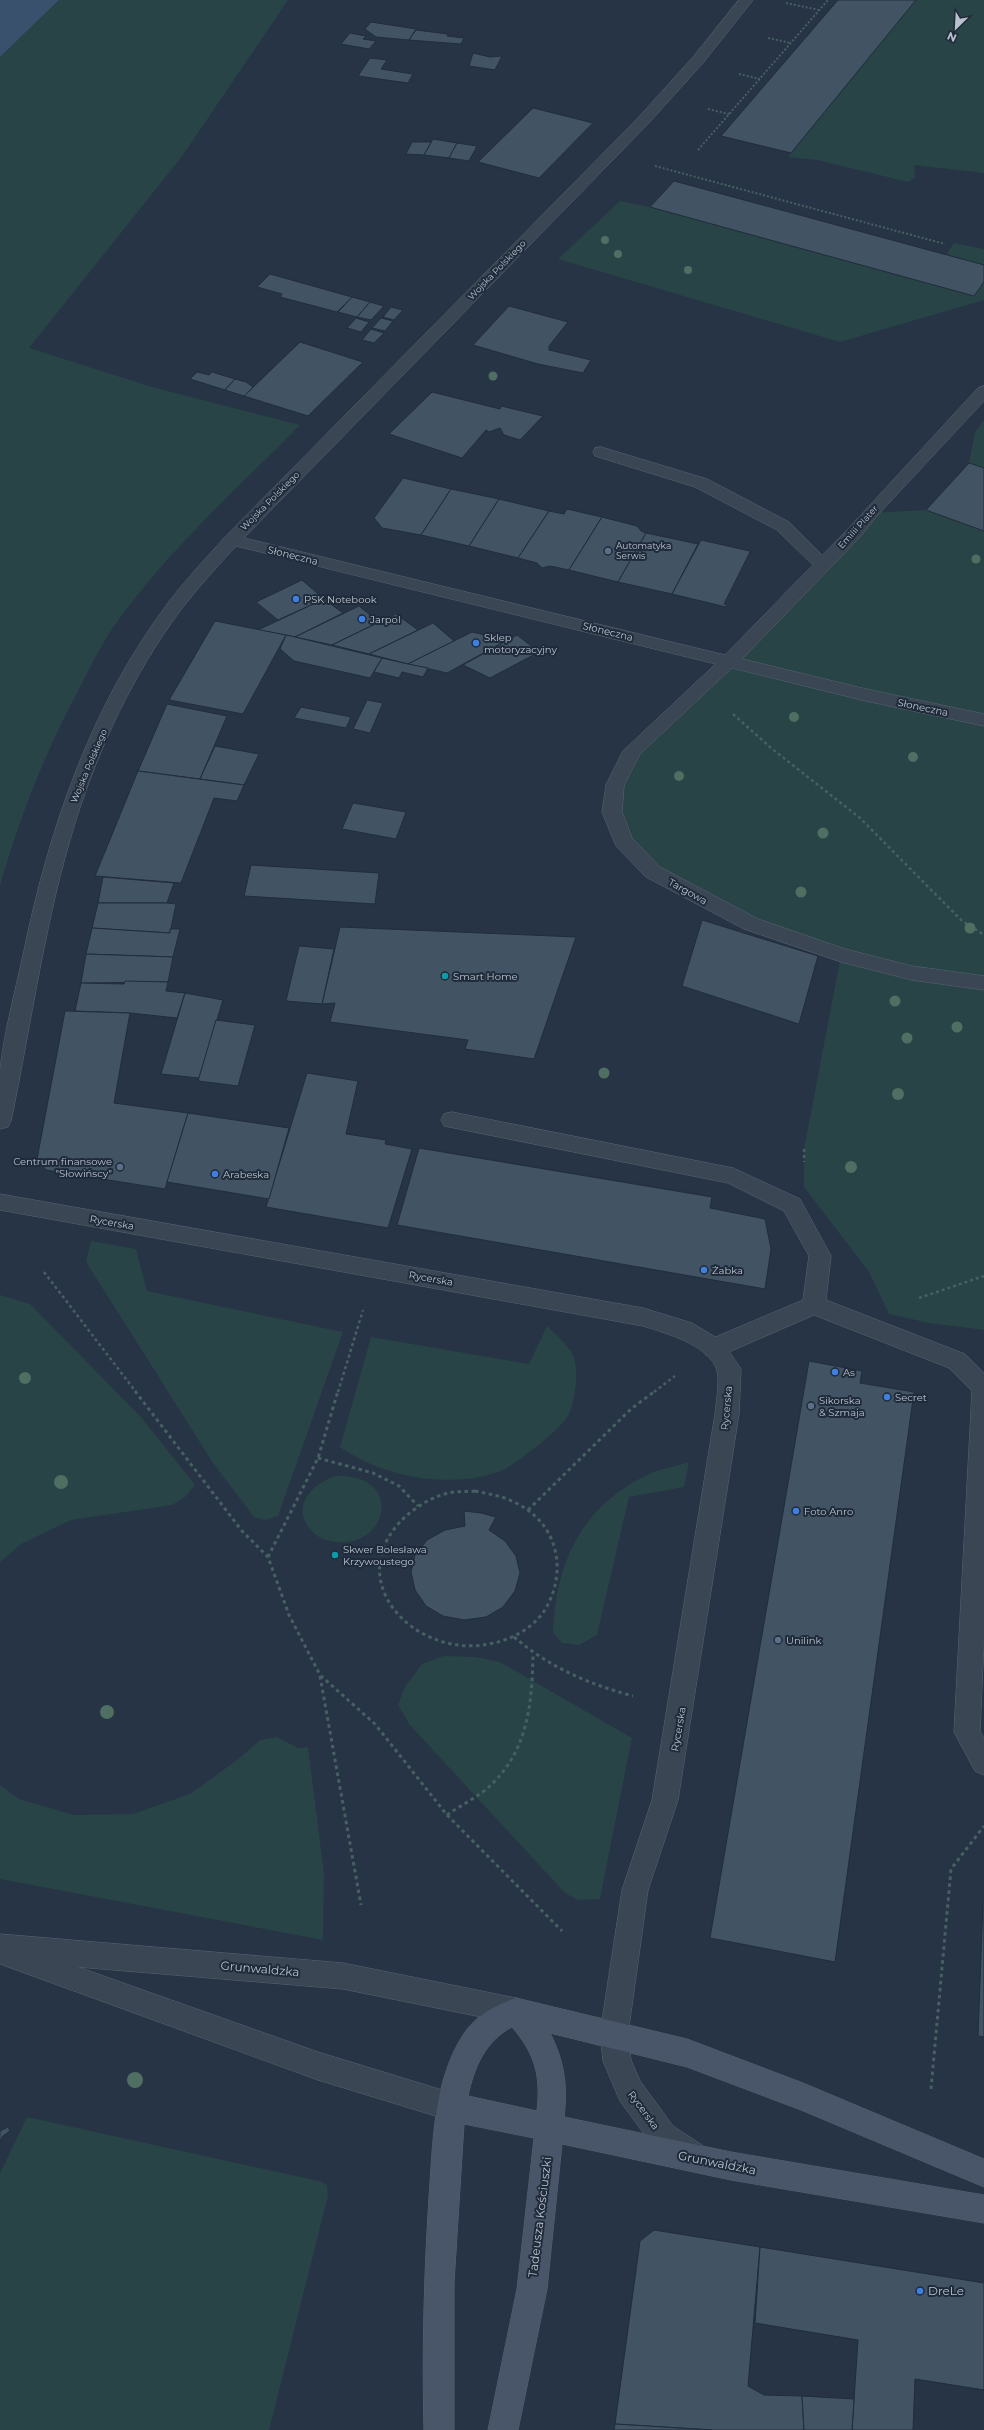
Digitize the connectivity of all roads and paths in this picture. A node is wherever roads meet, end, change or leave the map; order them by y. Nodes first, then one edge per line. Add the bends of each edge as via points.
1 (746, 0) edge
2 (828, 0) edge
3 (785, 3) dead end
4 (819, 10) junction
5 (768, 38) dead end
6 (791, 43) junction
7 (738, 74) dead end
8 (760, 79) junction
9 (708, 109) dead end
10 (729, 114) junction
11 (698, 150) dead end
12 (648, 165) dead end
13 (945, 244) dead end
14 (984, 391) edge
15 (601, 452) dead end
16 (232, 540) junction
17 (823, 565) junction
18 (730, 660) junction
19 (702, 686) junction
20 (984, 720) edge
21 (984, 935) edge
22 (984, 983) edge
23 (452, 1120) dead end
24 (0, 1121) edge
25 (0, 1202) edge
26 (376, 1269) junction
27 (44, 1272) dead end
28 (984, 1276) edge
29 (915, 1300) dead end
30 (814, 1305) junction
31 (714, 1348) junction
32 (318, 1458) junction
33 (418, 1506) junction
34 (528, 1510) junction
35 (268, 1557) junction
36 (514, 1637) junction
37 (533, 1654) junction
38 (320, 1675) junction
39 (682, 1706) junction
40 (984, 1763) edge
41 (447, 1815) junction
42 (984, 1826) edge
43 (362, 1905) dead end
44 (562, 1931) dead end
45 (0, 1947) edge
46 (0, 1952) edge
47 (516, 2011) junction
48 (614, 2034) junction
49 (931, 2089) dead end
50 (452, 2107) junction
51 (551, 2129) junction
52 (700, 2160) junction
53 (984, 2173) edge
54 (984, 2209) edge
55 (438, 2430) edge
56 (503, 2430) edge

1 - 16 street, Wojska Polskiego via 698,60 642,122
2 - 4 path
3 - 4 path
4 - 6 path
5 - 6 path
6 - 8 path
7 - 8 path
8 - 10 path
9 - 10 path
10 - 11 path
12 - 13 path
14 - 17 street, Emilii Plater
15 - 17 street via 701,483 783,526
16 - 18 street, Słoneczna
16 - 24 street, Wojska Polskiego via 182,597 150,642 115,706 77,793 46,895
17 - 18 street, Emilii Plater
18 - 19 street, Targowa
18 - 20 street, Słoneczna via 874,697
19 - 21 path via 771,748 860,818 961,920
19 - 22 street, Targowa via 632,751 615,785 612,812 623,841 653,872 751,924 841,955 912,973
23 - 30 street via 733,1176 792,1205 820,1256
25 - 26 street, Rycerska
26 - 31 street, Rycerska via 643,1317 684,1329
26 - 32 path
27 - 35 path via 242,1531
28 - 29 path
30 - 31 street
30 - 40 street via 957,1361 984,1388 968,1732
31 - 34 path via 631,1409
31 - 39 street, Rycerska via 729,1369 727,1414
32 - 33 path via 373,1473 399,1486
32 - 35 path
33 - 34 path via 445,1494 475,1492 504,1497
33 - 36 path via 397,1523 382,1547 379,1573 386,1599 402,1621 426,1637 456,1647 487,1646
34 - 36 path via 546,1529 557,1551 559,1576 552,1599 537,1621
35 - 38 path via 289,1615
36 - 37 path
37 - 39 path via 561,1671 610,1690
37 - 41 path via 532,1705 526,1732 511,1763 489,1786
38 - 41 path via 375,1724
38 - 43 path
39 - 48 street, Rycerska via 665,1800 635,1890
41 - 44 path
42 - 49 path via 950,1869
45 - 47 street, Grunwaldzka via 343,1976
46 - 50 street, Grunwaldzka via 318,2066
47 - 48 main road, Grunwaldzka
47 - 50 main road via 490,2024 477,2039 464,2062
47 - 51 main road, Tadeusza Kościuszki via 536,2034 549,2058 552,2075
48 - 52 street, Rycerska via 622,2076 640,2107 663,2136
48 - 53 main road, Grunwaldzka via 687,2053 755,2078
50 - 51 main road, Grunwaldzka
50 - 55 main road via 438,2274
51 - 52 main road, Grunwaldzka
51 - 56 main road, Tadeusza Kościuszki via 532,2289
52 - 54 main road, Grunwaldzka

